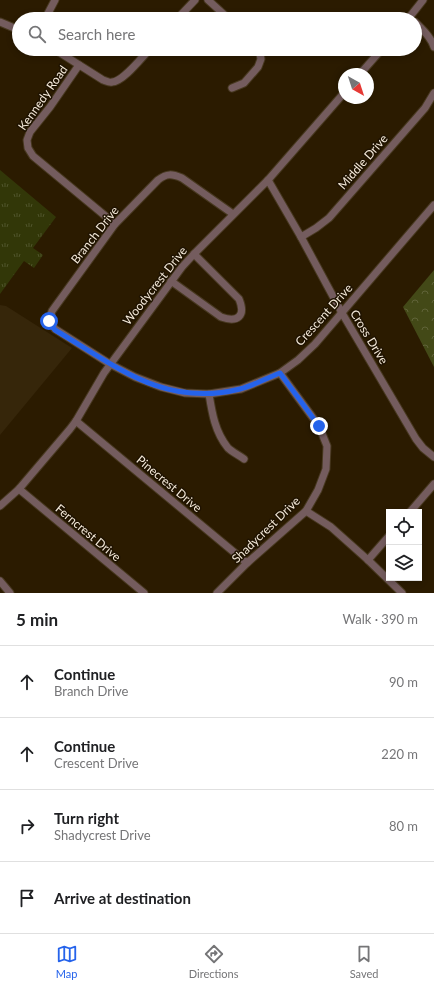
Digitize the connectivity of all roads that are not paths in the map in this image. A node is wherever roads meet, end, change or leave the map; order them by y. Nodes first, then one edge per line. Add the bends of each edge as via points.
1 (55, 0) edge
2 (195, 0) edge
3 (208, 0) edge
4 (423, 0) edge
5 (49, 12) edge
6 (184, 12) edge
7 (221, 12) edge
8 (415, 12) edge
9 (0, 22) edge
10 (12, 27) edge
11 (422, 29) edge
12 (434, 47) edge
13 (66, 56) edge
14 (144, 56) edge
15 (260, 56) edge
16 (376, 56) edge
17 (79, 64) junction
18 (365, 68) edge
19 (232, 88) dead end
20 (434, 93) edge
21 (338, 100) edge
22 (268, 180) junction
23 (434, 205) edge
24 (234, 214) junction
25 (115, 224) junction
26 (301, 237) junction
27 (194, 254) junction
28 (171, 281) junction
29 (342, 313) junction
30 (110, 364) junction
31 (280, 373) junction
32 (209, 394) junction
33 (76, 421) junction
34 (434, 457) edge
35 (244, 459) dead end
36 (434, 484) edge
37 (19, 489) junction
38 (0, 506) edge
39 (413, 509) edge
40 (306, 511) junction
41 (386, 539) edge
42 (368, 560) junction
43 (247, 563) junction
44 (0, 581) edge
45 (10, 593) edge
46 (144, 593) edge
47 (217, 593) edge
48 (402, 593) edge

1 - 5 street
2 - 6 street
3 - 7 street
4 - 8 street
9 - 10 street
11 - 12 street
13 - 17 street
14 - 17 street via 126,75 112,82 103,80
15 - 19 street via 258,67 244,83
16 - 18 street
17 - 25 street, Kennedy Road via 50,108 30,132 28,148 33,156
20 - 26 street, Middle Drive via 425,108 329,218
21 - 22 street, Woodycrest Drive
22 - 24 street, Woodycrest Drive
22 - 26 street, Cross Drive
23 - 29 street, Crescent Drive
24 - 25 street, Branch Drive via 182,178 164,175
24 - 27 street, Woodycrest Drive
25 - 30 street, Branch Drive via 52,311 49,321 55,330
26 - 29 street, Cross Drive
27 - 28 street, Woodycrest Drive
27 - 28 street via 239,299 242,313 238,318 230,320 221,317
28 - 30 street, Woodycrest Drive
29 - 31 street, Crescent Drive via 316,344
29 - 34 street, Cross Drive via 416,439
30 - 32 street, Crescent Drive via 135,378 161,387 185,393
30 - 33 street, Woodycrest Drive
31 - 32 street, Crescent Drive via 241,389
31 - 40 street, Shadycrest Drive via 319,426 327,446 326,469
32 - 35 street via 218,432 229,448
33 - 37 street, Woodycrest Drive
33 - 43 street, Pinecrest Drive
36 - 39 street
37 - 38 street, Woodycrest Drive
37 - 46 street, Ferncrest Drive
40 - 42 street via 331,527
40 - 43 street, Shadycrest Drive
41 - 42 street
42 - 48 street
43 - 47 street, Shadycrest Drive
44 - 45 street

